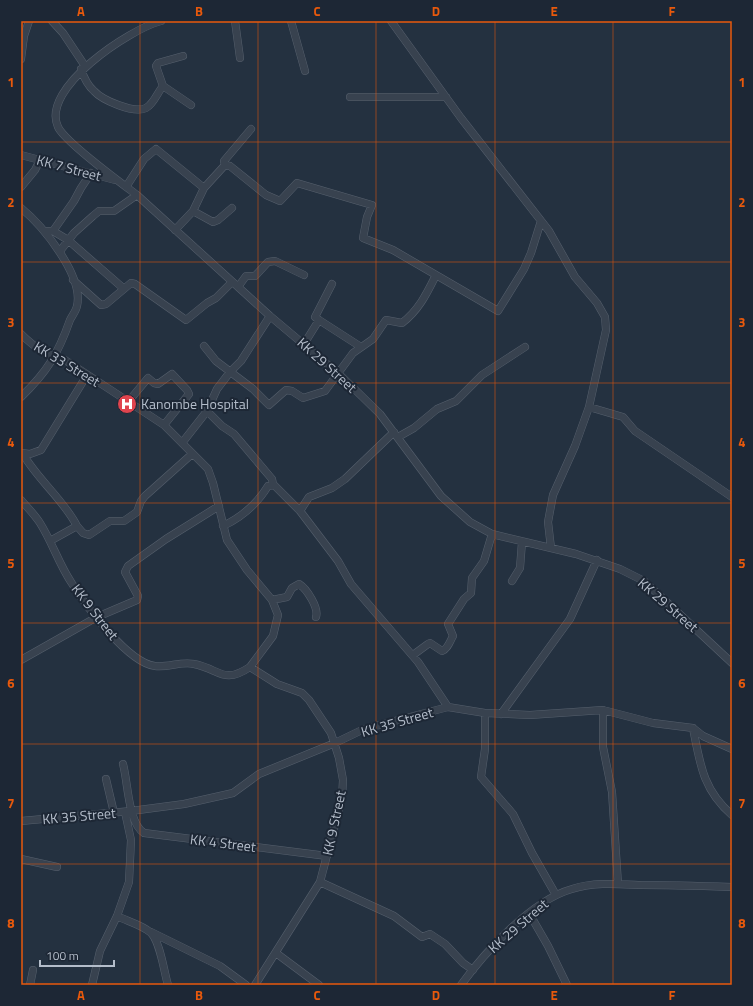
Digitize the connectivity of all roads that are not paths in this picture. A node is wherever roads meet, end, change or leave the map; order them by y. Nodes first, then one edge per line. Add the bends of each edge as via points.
1 (29, 21) edge
2 (52, 21) edge
3 (161, 21) edge
4 (234, 21) edge
5 (291, 21) edge
6 (391, 21) edge
7 (145, 24) edge
8 (183, 56) dead end
9 (240, 58) dead end
10 (21, 59) edge
11 (83, 68) junction
12 (305, 71) dead end
13 (162, 86) junction
14 (350, 97) dead end
15 (446, 97) junction
16 (191, 105) dead end
17 (251, 129) dead end
18 (21, 155) edge
19 (40, 160) junction
20 (225, 165) junction
21 (92, 173) junction
22 (117, 180) junction
23 (21, 187) edge
24 (126, 187) junction
25 (204, 188) junction
26 (136, 195) junction
27 (21, 208) edge
28 (232, 208) dead end
29 (193, 212) junction
30 (541, 221) junction
31 (175, 230) junction
32 (49, 231) junction
33 (68, 240) junction
34 (60, 251) junction
35 (304, 275) dead end
36 (436, 275) junction
37 (73, 280) junction
38 (235, 284) junction
39 (332, 284) dead end
40 (124, 288) junction
41 (270, 316) junction
42 (319, 320) junction
43 (21, 334) edge
44 (304, 344) junction
45 (204, 346) dead end
46 (361, 347) junction
47 (525, 347) dead end
48 (55, 358) junction
49 (230, 372) junction
50 (339, 374) junction
51 (87, 375) junction
52 (21, 397) edge
53 (128, 402) junction
54 (589, 407) junction
55 (207, 411) junction
56 (164, 425) junction
57 (396, 435) junction
58 (182, 443) junction
59 (22, 454) edge
60 (192, 454) junction
61 (273, 484) junction
62 (732, 496) edge
63 (21, 500) edge
64 (219, 506) junction
65 (300, 511) junction
66 (77, 526) junction
67 (223, 526) junction
68 (492, 534) junction
69 (50, 541) junction
70 (522, 542) junction
71 (551, 548) junction
72 (597, 560) junction
73 (512, 581) dead end
74 (272, 600) junction
75 (97, 617) junction
76 (316, 617) dead end
77 (412, 655) junction
78 (21, 660) edge
79 (732, 663) edge
80 (250, 667) junction
81 (448, 707) junction
82 (603, 710) junction
83 (484, 713) junction
84 (501, 714) junction
85 (693, 728) junction
86 (335, 744) junction
87 (732, 749) edge
88 (123, 764) dead end
89 (106, 779) dead end
90 (128, 812) junction
91 (114, 813) junction
92 (732, 815) edge
93 (21, 821) edge
94 (327, 856) junction
95 (21, 859) edge
96 (57, 867) dead end
97 (320, 882) junction
98 (618, 884) junction
99 (732, 887) edge
100 (556, 895) junction
101 (529, 913) junction
102 (117, 916) junction
103 (150, 932) junction
104 (276, 954) junction
105 (33, 970) dead end
106 (472, 970) junction
107 (30, 985) edge
108 (92, 985) edge
109 (168, 985) edge
110 (246, 985) edge
111 (255, 985) edge
112 (319, 985) edge
113 (461, 985) edge
114 (567, 985) edge

1 - 10 street
2 - 11 street via 63,33
3 - 7 street, KK 29 Street
4 - 9 street
5 - 12 street
6 - 15 street
7 - 11 street, KK 29 Street
8 - 13 street via 158,63 156,66
11 - 13 street via 87,84 97,94 127,108 146,108 152,104
11 - 22 street, KK 29 Street via 68,86 60,101 56,118 58,126 66,137
13 - 16 street
14 - 15 street
15 - 30 street
17 - 20 street via 225,160
18 - 19 street, KK 7 Street
19 - 21 street, KK 7 Street
19 - 23 street
20 - 25 street
20 - 36 street via 230,166 266,195 280,201 297,183 372,205 363,238 393,250
21 - 22 street, KK 7 Street
21 - 32 street via 74,202
22 - 24 street, KK 29 Street
24 - 25 street via 144,159 156,149
24 - 26 street, KK 29 Street
25 - 29 street
26 - 31 street, KK 29 Street
26 - 33 street via 114,211 99,211
27 - 32 street
28 - 29 street via 216,221
29 - 31 street
30 - 36 street via 532,253 498,311
30 - 54 street via 575,277 605,317 606,330
31 - 38 street, KK 29 Street
32 - 33 street
32 - 34 street
33 - 34 street
33 - 40 street
34 - 37 street
35 - 38 street via 271,261 255,276 246,276
36 - 46 street via 423,302 406,320 386,320 373,339
37 - 40 street via 101,305 106,304
37 - 48 street via 77,307
38 - 40 street via 186,320 135,284 131,283
38 - 41 street, KK 29 Street
39 - 42 street via 315,318
41 - 44 street, KK 29 Street
41 - 49 street via 241,361
42 - 44 street
42 - 46 street
43 - 48 street, KK 33 Street
44 - 50 street, KK 29 Street
45 - 49 street via 216,361
46 - 50 street via 347,360
47 - 57 street via 482,375 456,401 437,409 414,428
48 - 51 street, KK 33 Street via 65,360
48 - 52 street
49 - 50 street via 269,405 289,389 303,398 321,393
49 - 55 street via 217,389
50 - 57 street, KK 29 Street via 380,414
51 - 53 street, KK 33 Street
51 - 59 street via 41,450
53 - 56 street, KK 33 Street
53 - 56 street via 148,378 158,384 172,374 189,394
54 - 62 street via 623,417 634,431
54 - 71 street via 553,495 548,522
55 - 58 street
55 - 61 street via 238,439 272,479
56 - 58 street, KK 33 Street
57 - 65 street via 345,479 332,488 309,497
57 - 68 street, KK 29 Street via 441,496 470,522
58 - 60 street, KK 33 Street
59 - 66 street
60 - 64 street, KK 33 Street via 208,469
60 - 66 street via 145,496 137,512 124,522 110,520 89,535
61 - 65 street
61 - 67 street via 268,486 260,499 242,515
63 - 69 street, KK 9 Street via 40,523
64 - 67 street, KK 33 Street
64 - 75 street via 128,566 125,572 138,598
65 - 77 street via 338,561 351,584
66 - 69 street
67 - 74 street, KK 33 Street via 227,540
68 - 70 street, KK 29 Street
68 - 77 street via 484,561 472,578 471,593 464,599 448,624 453,636 450,643 442,651 430,643
69 - 75 street, KK 9 Street via 71,582
70 - 71 street, KK 29 Street
70 - 73 street via 520,568
71 - 72 street, KK 29 Street
72 - 79 street, KK 29 Street via 620,568 644,582
72 - 84 street via 570,620
74 - 76 street via 287,597 292,588 300,584 317,610
74 - 80 street, KK 33 Street via 278,615 273,636
75 - 78 street
75 - 80 street, KK 9 Street via 127,652 155,666 195,664 229,677 239,675
77 - 81 street
80 - 86 street, KK 9 Street via 277,684 302,693 323,720
81 - 83 street, KK 35 Street
81 - 86 street, KK 35 Street via 364,729
82 - 84 street, KK 35 Street via 530,715
82 - 85 street, KK 35 Street via 653,723
82 - 98 street via 603,747 612,792
83 - 84 street, KK 35 Street
83 - 100 street via 485,749 481,777 513,814
85 - 87 street, KK 35 Street via 703,736
85 - 92 street via 704,778 720,804
86 - 90 street, KK 35 Street via 260,774 233,793 184,804
86 - 94 street, KK 9 Street via 341,767 342,798
88 - 90 street
89 - 91 street
90 - 91 street, KK 35 Street
90 - 94 street, KK 4 Street via 139,829 148,834
90 - 102 street via 131,840 129,882
91 - 93 street, KK 35 Street
94 - 97 street, KK 9 Street
95 - 96 street
97 - 104 street, KK 9 Street
97 - 106 street via 394,916 422,937 430,934 445,944
98 - 99 street, KK 29 Street
98 - 100 street, KK 29 Street via 585,886
100 - 101 street, KK 29 Street
101 - 106 street, KK 29 Street via 489,950
101 - 114 street
102 - 103 street
102 - 108 street via 100,951
103 - 109 street via 158,944
103 - 110 street via 220,966
104 - 111 street, KK 9 Street
104 - 112 street
105 - 107 street
106 - 113 street, KK 29 Street

